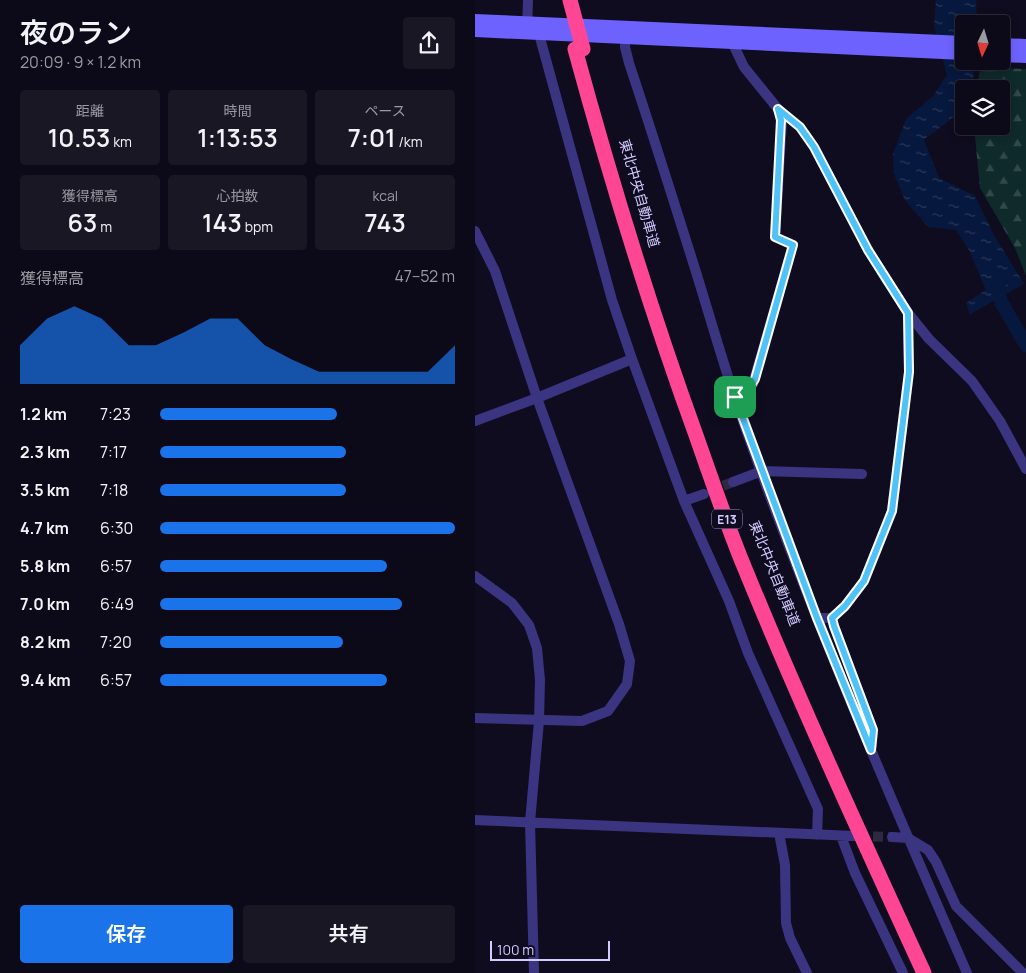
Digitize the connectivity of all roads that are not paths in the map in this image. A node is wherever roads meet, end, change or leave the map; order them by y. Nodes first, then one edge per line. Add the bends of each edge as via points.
1 (528, 0) edge
2 (562, 0) edge
3 (570, 0) edge
4 (475, 20) edge
5 (531, 30) junction
6 (475, 31) edge
7 (625, 38) junction
8 (732, 42) junction
9 (955, 42) edge
10 (1010, 44) edge
11 (1026, 45) edge
12 (579, 49) junction
13 (955, 54) edge
14 (1010, 56) edge
15 (1026, 57) edge
16 (778, 109) junction
17 (475, 231) edge
18 (908, 313) junction
19 (631, 359) junction
20 (735, 397) junction
21 (537, 398) junction
22 (475, 421) edge
23 (1026, 469) edge
24 (762, 471) junction
25 (862, 474) dead end
26 (733, 482) tunnel mouth
27 (704, 494) tunnel mouth
28 (684, 501) junction
29 (475, 576) edge
30 (817, 618) junction
31 (832, 618) junction
32 (475, 718) edge
33 (539, 721) junction
34 (871, 750) junction
35 (475, 820) edge
36 (529, 822) junction
37 (779, 833) junction
38 (817, 835) junction
39 (841, 836) junction
40 (854, 836) tunnel mouth
41 (892, 837) tunnel mouth
42 (908, 838) junction
43 (533, 973) edge
44 (807, 973) edge
45 (903, 973) edge
46 (923, 973) edge
47 (933, 973) edge
48 (967, 973) edge
49 (1023, 973) edge

1 - 5 street
2 - 12 highway, 東北中央自動車道 / E13
3 - 12 highway, 東北中央自動車道 / E13, bridge
4 - 5 street
5 - 6 street
5 - 7 street
5 - 9 street via 742,32
5 - 19 street
7 - 8 street
7 - 20 street via 629,62
8 - 13 street
8 - 16 street via 744,67
10 - 11 street
12 - 46 highway, 東北中央自動車道 / E13 via 607,165 634,255 741,558 820,745
12 - 47 highway, 東北中央自動車道 / E13 via 643,260 731,508 827,739
14 - 15 street
16 - 18 street via 800,127 814,147 868,250
16 - 20 street via 781,120 775,237 793,245 755,379 747,390
17 - 21 street via 495,271
18 - 23 street via 929,339 972,381 1000,421
18 - 31 street via 909,372 892,511 864,581
19 - 21 street
19 - 28 street
20 - 24 street
21 - 22 street
21 - 33 street via 630,661 627,684 608,711 582,721
24 - 25 street
24 - 26 street
24 - 30 street
27 - 28 street
28 - 38 street via 818,809
29 - 33 street via 512,603 529,624 537,648
30 - 31 street
30 - 34 street
31 - 34 street via 873,730
32 - 33 street
33 - 36 street
34 - 42 street
35 - 36 street
36 - 37 street
36 - 43 street
37 - 38 street
37 - 44 street via 785,865 786,923
38 - 39 street
39 - 40 street
39 - 45 street via 855,873
41 - 42 street
42 - 48 street
42 - 49 street via 928,850 956,906

